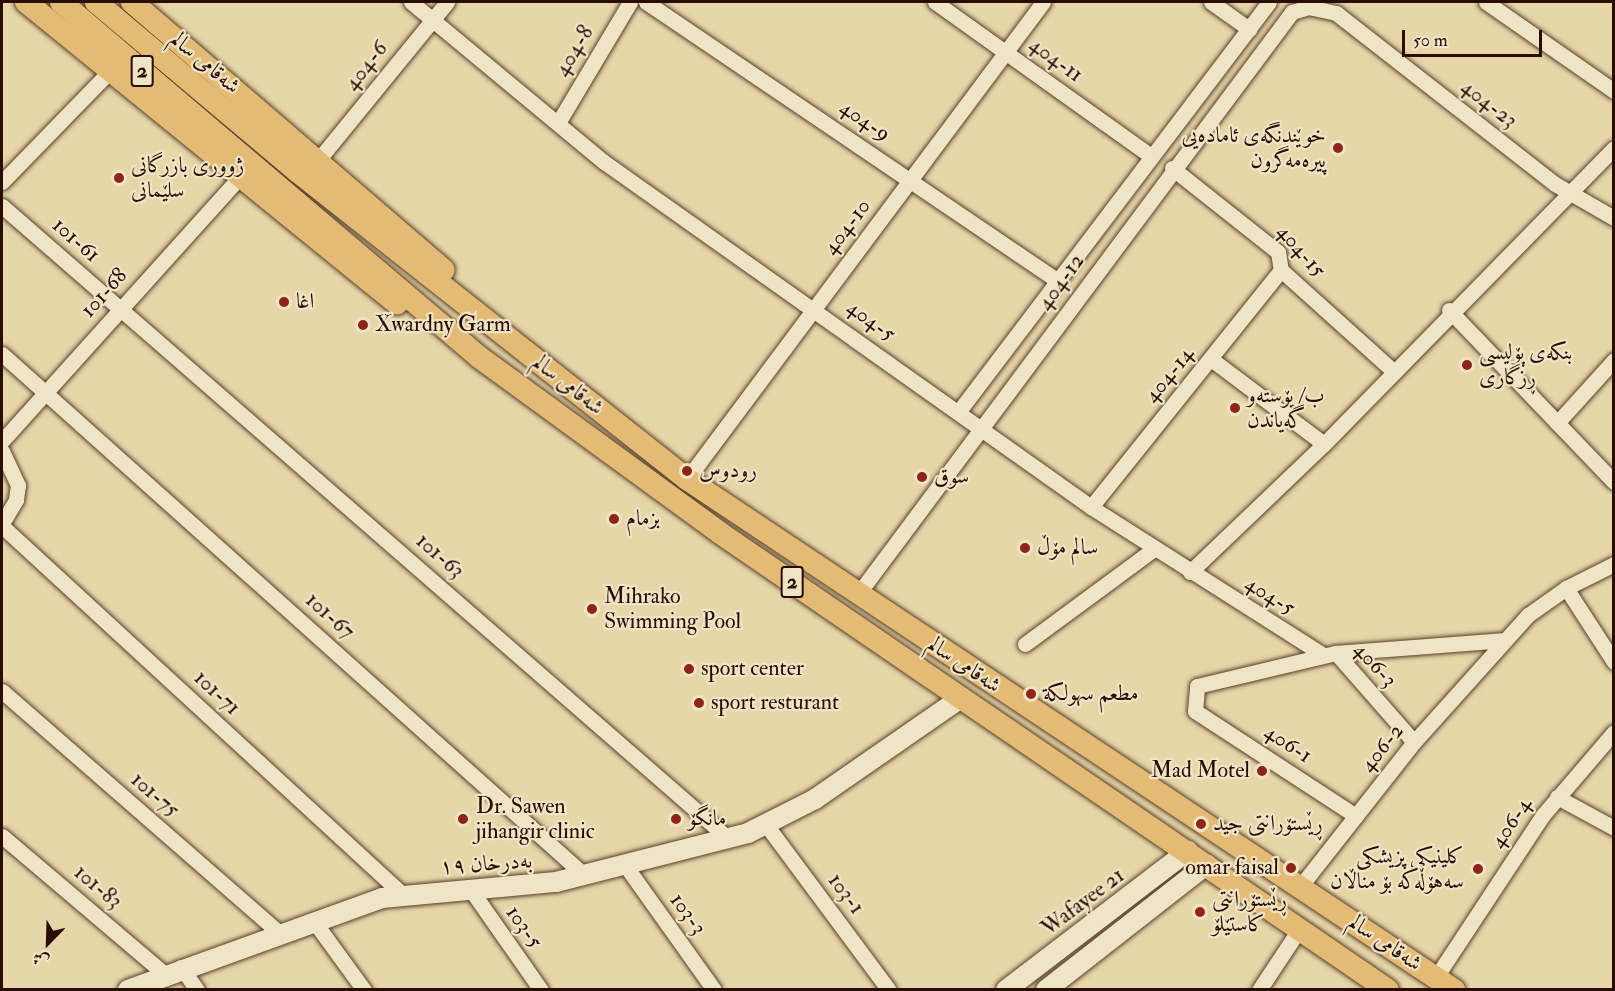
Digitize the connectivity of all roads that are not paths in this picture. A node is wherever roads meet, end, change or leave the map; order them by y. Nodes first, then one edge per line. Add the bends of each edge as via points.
1 (26, 2) edge
2 (61, 2) edge
3 (96, 2) edge
4 (132, 2) edge
5 (411, 2) edge
6 (447, 2) edge
7 (630, 2) edge
8 (646, 2) edge
9 (935, 2) edge
10 (1043, 2) edge
11 (1211, 2) edge
12 (1269, 2) edge
13 (1486, 2) edge
14 (1308, 7) joint
15 (432, 19) junction
16 (1249, 29) junction
17 (1006, 52) junction
18 (111, 70) junction
19 (1614, 91) edge
20 (558, 123) junction
21 (1614, 148) edge
22 (1151, 156) junction
23 (319, 159) junction
24 (1172, 168) junction
25 (241, 176) junction
26 (912, 179) junction
27 (2, 182) edge
28 (1568, 193) junction
29 (2, 206) edge
30 (1614, 218) edge
31 (1281, 270) junction
32 (1058, 281) junction
33 (814, 308) junction
34 (120, 309) junction
35 (1449, 310) junction
36 (488, 321) junction
37 (2, 354) edge
38 (479, 357) junction
39 (1211, 359) junction
40 (1614, 360) edge
41 (1393, 371) junction
42 (46, 390) junction
43 (959, 411) junction
44 (1557, 423) junction
45 (983, 429) junction
46 (2, 441) edge
47 (1324, 444) junction
48 (2, 452) edge
49 (687, 479) junction
50 (1614, 482) edge
51 (1091, 507) junction
52 (2, 524) edge
53 (1154, 549) junction
54 (1614, 564) edge
55 (1190, 572) junction
56 (1566, 588) junction
57 (858, 594) junction
58 (1505, 640) junction
59 (1025, 644) dead end
60 (1329, 654) junction
61 (1614, 662) edge
62 (2, 691) edge
63 (961, 698) junction
64 (1614, 732) edge
65 (1414, 742) junction
66 (1557, 797) junction
67 (1356, 816) junction
68 (767, 826) junction
69 (1614, 828) edge
70 (2, 836) edge
71 (729, 839) junction
72 (1188, 851) junction
73 (1208, 864) junction
74 (625, 865) junction
75 (584, 875) junction
76 (1299, 888) junction
77 (471, 890) junction
78 (402, 894) junction
79 (313, 920) junction
80 (1300, 928) junction
81 (278, 932) junction
82 (173, 970) junction
83 (1445, 983) edge
84 (128, 990) edge
85 (197, 990) edge
86 (364, 990) edge
87 (541, 990) edge
88 (714, 990) edge
89 (889, 990) edge
90 (1006, 990) edge
91 (1046, 990) edge
92 (1259, 990) edge
93 (1388, 990) edge

1 - 18 main road, شەقامی سالم
2 - 38 main road, شەقامی سالم / 2
3 - 36 main road, شەقامی سالم / 2
4 - 23 main road, شەقامی سالم
5 - 15 street, 404-5
6 - 15 street, 404-6
7 - 20 street, 404-8
8 - 26 street, 404-9
9 - 17 street, 404-11
10 - 17 street, 404-10
11 - 16 street
12 - 16 street
13 - 19 street
14 - 24 street, 404-12 via 1292,12
14 - 28 street, 404-23 via 1335,14
15 - 20 street, 404-5
15 - 23 street, 404-6
16 - 22 street
17 - 22 street, 404-11
17 - 26 street, 404-10
18 - 25 main road, شەقامی سالم
18 - 27 street
20 - 33 street, 404-5 via 604,162
21 - 28 street
22 - 32 street
23 - 36 main road, شەقامی سالم via 437,263
24 - 31 street, 404-15 via 1278,252
24 - 45 street, 404-12
25 - 34 street, 101-68
25 - 38 main road, شەقامی سالم via 371,286
26 - 32 street, 404-9
26 - 33 street, 404-10
28 - 30 street, 404-23
28 - 35 street
29 - 34 street, 101-61
31 - 39 street, 404-14
31 - 41 street, 404-15
32 - 43 street
33 - 43 street, 404-5
33 - 49 street, 404-10
34 - 42 street, 101-68
34 - 71 street, 101-63
35 - 41 street
35 - 44 street
36 - 49 main road, شەقامی سالم / 2
37 - 42 street, 101-67
38 - 63 main road, شەقامی سالم / 2
39 - 47 street
39 - 51 street, 404-14
40 - 44 street
41 - 47 street
42 - 46 street, 101-68
42 - 75 street, 101-67
43 - 45 street, 404-5
44 - 50 street
45 - 51 street, 404-5
45 - 57 street, 404-12
47 - 55 street
48 - 52 street via 18,484 16,500
49 - 57 main road, شەقامی سالم / 2
51 - 53 street, 404-5
52 - 78 street, 101-71
53 - 55 street, 404-5
53 - 59 street
54 - 56 street, 406-2
55 - 60 street, 404-5
56 - 58 street, 406-2
56 - 61 street
57 - 76 main road, شەقامی سالم / 2
58 - 60 street
58 - 65 street, 406-2
60 - 65 street, 406-3
60 - 67 street, 406-1 via 1205,681 1193,694 1195,711
62 - 81 street, 101-75
63 - 68 main road, بەدرخان ١٩
63 - 72 main road, شەقامی سالم / 2
64 - 66 street, 406-4
65 - 67 street, 406-2
66 - 69 street
66 - 83 street, 406-4
67 - 76 street, 406-2
68 - 71 main road, بەدرخان ١٩
68 - 89 street, 103-1
70 - 82 street, 101-83
71 - 74 main road, بەدرخان ١٩
72 - 73 main road, شەقامی سالم / 2
72 - 90 main road, Wafayee 21
73 - 80 main road, شەقامی سالم / 2
73 - 91 main road
74 - 75 main road, بەدرخان ١٩
74 - 88 street, 103-3
75 - 77 main road, بەدرخان ١٩ via 528,887
76 - 83 main road, شەقامی سالم / 2
77 - 78 main road, بەدرخان ١٩
77 - 87 street, 103-5
78 - 79 main road, بەدرخان ١٩
79 - 81 main road, بەدرخان ١٩
79 - 86 street
80 - 92 street
80 - 93 main road, شەقامی سالم / 2
81 - 82 main road, بەدرخان ١٩
82 - 84 main road, بەدرخان ١٩
82 - 85 street, 101-83

